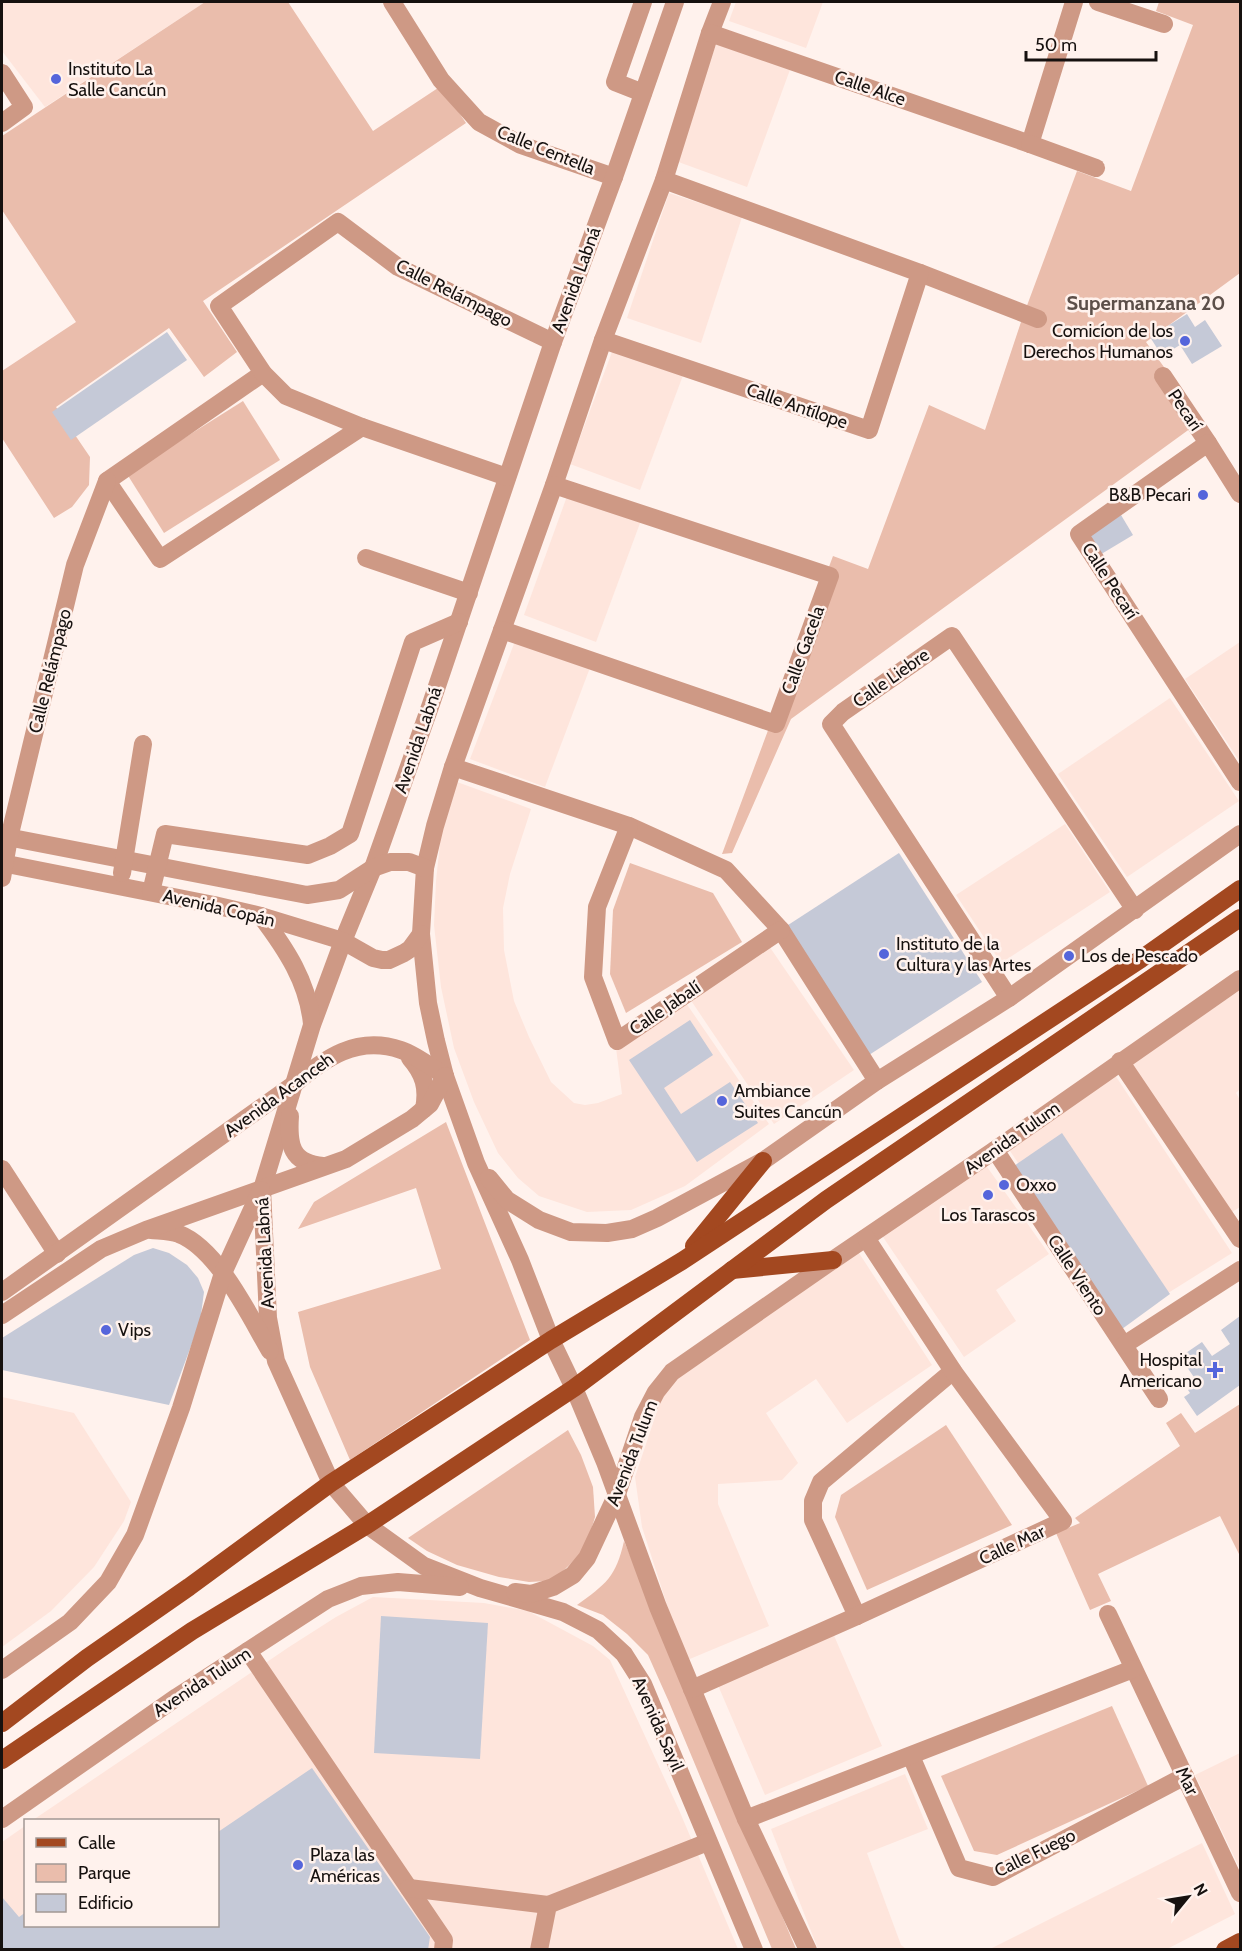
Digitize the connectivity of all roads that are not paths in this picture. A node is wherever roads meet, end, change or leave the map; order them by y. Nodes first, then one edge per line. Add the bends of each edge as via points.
1 (643, 2) edge
2 (675, 2) edge
3 (722, 2) edge
4 (1074, 2) edge
5 (1098, 2) edge
6 (395, 3) edge
7 (1164, 24) dead end
8 (710, 33) junction
9 (2, 73) edge
10 (643, 93) junction
11 (2, 123) edge
12 (1030, 144) junction
13 (1096, 168) dead end
14 (614, 177) junction
15 (664, 180) junction
16 (920, 273) junction
17 (1038, 319) dead end
18 (603, 340) junction
19 (553, 342) junction
20 (262, 373) junction
21 (1163, 376) dead end
22 (362, 427) junction
23 (1208, 443) junction
24 (507, 477) junction
25 (107, 481) junction
26 (554, 485) junction
27 (1240, 494) edge
28 (366, 558) dead end
29 (469, 593) junction
30 (459, 622) junction
31 (502, 630) junction
32 (143, 744) dead end
33 (453, 767) junction
34 (1240, 782) edge
35 (629, 826) junction
36 (1240, 834) edge
37 (5, 837) edge
38 (123, 860) junction
39 (156, 867) junction
40 (2, 868) edge
41 (373, 868) junction
42 (425, 868) junction
43 (120, 886) junction
44 (1240, 890) edge
45 (151, 892) junction
46 (1135, 910) junction
47 (261, 916) junction
48 (1240, 918) edge
49 (781, 930) junction
50 (421, 934) junction
51 (343, 941) junction
52 (1240, 979) edge
53 (1009, 998) junction
54 (312, 1025) junction
55 (402, 1050) junction
56 (1120, 1061) junction
57 (445, 1076) junction
58 (877, 1081) junction
59 (293, 1085) junction
60 (424, 1109) junction
61 (995, 1150) junction
62 (763, 1161) junction
63 (476, 1163) junction
64 (323, 1166) junction
65 (2, 1169) edge
66 (262, 1189) junction
67 (146, 1230) junction
68 (866, 1238) junction
69 (1240, 1239) edge
70 (57, 1254) junction
71 (832, 1260) junction
72 (682, 1261) junction
73 (732, 1270) junction
74 (1240, 1270) edge
75 (223, 1273) junction
76 (2, 1292) edge
77 (2, 1315) edge
78 (551, 1340) junction
79 (1124, 1345) junction
80 (276, 1361) junction
81 (953, 1371) junction
82 (574, 1388) junction
83 (1159, 1399) dead end
84 (331, 1483) junction
85 (617, 1494) junction
86 (367, 1525) junction
87 (480, 1588) junction
88 (1108, 1614) dead end
89 (857, 1616) junction
90 (248, 1651) junction
91 (1133, 1669) junction
92 (2, 1670) edge
93 (692, 1689) junction
94 (22, 1710) junction
95 (2, 1718) edge
96 (2, 1723) edge
97 (911, 1756) junction
98 (2, 1760) edge
99 (1185, 1776) junction
100 (2, 1819) edge
101 (746, 1819) junction
102 (708, 1842) junction
103 (409, 1888) junction
104 (1240, 1893) edge
105 (548, 1905) junction
106 (1240, 1942) edge
107 (443, 1950) edge
108 (539, 1950) edge
109 (754, 1950) edge
110 (808, 1950) edge
111 (1225, 1950) edge

1 - 10 street via 615,82
2 - 10 street, Avenida Labná
3 - 8 street
4 - 12 street
5 - 7 street
6 - 14 street, Calle Centella via 441,80 479,122 521,145
8 - 12 street, Calle Alce
8 - 15 street
9 - 11 street via 24,107
10 - 14 street, Avenida Labná
12 - 13 street, Calle Alce
14 - 19 street, Avenida Labná
15 - 16 street
15 - 18 street
16 - 17 street
16 - 18 street, Calle Antílope via 869,430
18 - 26 street
19 - 20 street, Calle Relámpago via 398,267 338,222 219,306
19 - 24 street, Avenida Labná
20 - 22 street, Calle Relámpago via 286,396
20 - 25 street
21 - 23 street, Pecarí
22 - 24 street, Calle Relámpago
22 - 25 street via 160,560
23 - 27 street
23 - 34 street, Calle Pecarí via 1079,534
24 - 29 street, Avenida Labná
25 - 37 street, Calle Relámpago via 75,565
26 - 31 street
26 - 31 street, Calle Gacela via 830,576 776,724
28 - 29 street
29 - 30 street, Avenida Labná
30 - 39 street via 413,642 350,834 308,855 165,834
30 - 41 street, Avenida Labná
31 - 33 street
32 - 38 street
33 - 35 street
33 - 42 street
35 - 49 street via 726,870
35 - 49 street, Calle Jabalí via 597,907 593,977 617,1041
36 - 46 street
37 - 38 street, Avenida Copán
37 - 40 street, Calle Relámpago
38 - 39 street, Avenida Copán
38 - 43 street
39 - 41 street, Avenida Copán via 307,895 339,890
39 - 45 street
40 - 43 street, Avenida Copán
41 - 42 street, Avenida Copán via 399,861
41 - 51 street, Avenida Labná
42 - 50 street
43 - 45 street, Avenida Copán
44 - 72 main road
45 - 47 street, Avenida Copán
46 - 53 street
46 - 53 street, Calle Liebre via 952,636 843,712 831,724
47 - 51 street, Avenida Copán
47 - 54 street via 292,959
48 - 73 main road via 826,1200
49 - 58 street
50 - 51 street, Avenida Copán via 410,949 389,960 373,958
50 - 57 street via 428,1003
51 - 54 street, Avenida Labná
52 - 56 street, Avenida Tulum
53 - 58 street
54 - 59 street, Avenida Labná
55 - 57 street, Avenida Acanceh
55 - 59 street, Avenida Acanceh via 370,1046 340,1051
55 - 60 street via 421,1072 425,1083
56 - 61 street, Avenida Tulum
56 - 69 street
57 - 60 street
57 - 63 street
58 - 62 street
59 - 64 street via 291,1147 299,1159
59 - 66 street, Avenida Labná
59 - 70 street, Avenida Acanceh
60 - 64 street via 373,1144
61 - 68 street, Avenida Tulum
61 - 79 street, Calle Viento
62 - 63 street via 657,1218 632,1229 607,1233 571,1232 539,1220 507,1200
62 - 72 main road
63 - 78 street
64 - 66 street
65 - 70 street
66 - 67 street
66 - 75 street
66 - 80 street, Avenida Labná via 268,1318
67 - 75 street via 169,1231 187,1238
67 - 77 street via 100,1249
68 - 71 street, Avenida Tulum
68 - 81 street, Calle Mar
70 - 76 street, Avenida Acanceh
71 - 73 main road
71 - 85 street, Avenida Tulum via 672,1372 643,1417
72 - 78 main road
73 - 82 main road
74 - 79 street
75 - 80 street
75 - 92 street via 181,1408 135,1535 108,1582 70,1622
78 - 82 street
78 - 84 main road
79 - 83 street, Calle Viento
80 - 84 street, Avenida Labná
81 - 89 street via 821,1482 813,1501 813,1520
81 - 89 street, Calle Mar via 1063,1521
82 - 85 street
82 - 86 main road
84 - 86 street, Avenida Sayil
84 - 94 main road via 87,1658
85 - 87 street, Avenida Tulum via 587,1558 573,1575 531,1594
85 - 93 street
86 - 87 street, Avenida Sayil via 424,1566
86 - 98 main road via 192,1631
87 - 90 street, Avenida Tulum via 398,1582 361,1586 328,1599
87 - 102 street, Avenida Sayil via 563,1612 598,1630 624,1654 643,1684
88 - 91 street
89 - 93 street, Calle Mar
90 - 100 street, Avenida Tulum
90 - 103 street
91 - 97 street
91 - 99 street, Mar
93 - 101 street
94 - 95 main road
94 - 96 main road
97 - 99 street, Calle Fuego via 959,1868 993,1877
97 - 101 street
99 - 104 street, Mar
101 - 110 street
102 - 105 street
102 - 109 street, Avenida Sayil
103 - 105 street
103 - 107 street via 444,1940
105 - 108 street
106 - 111 main road

